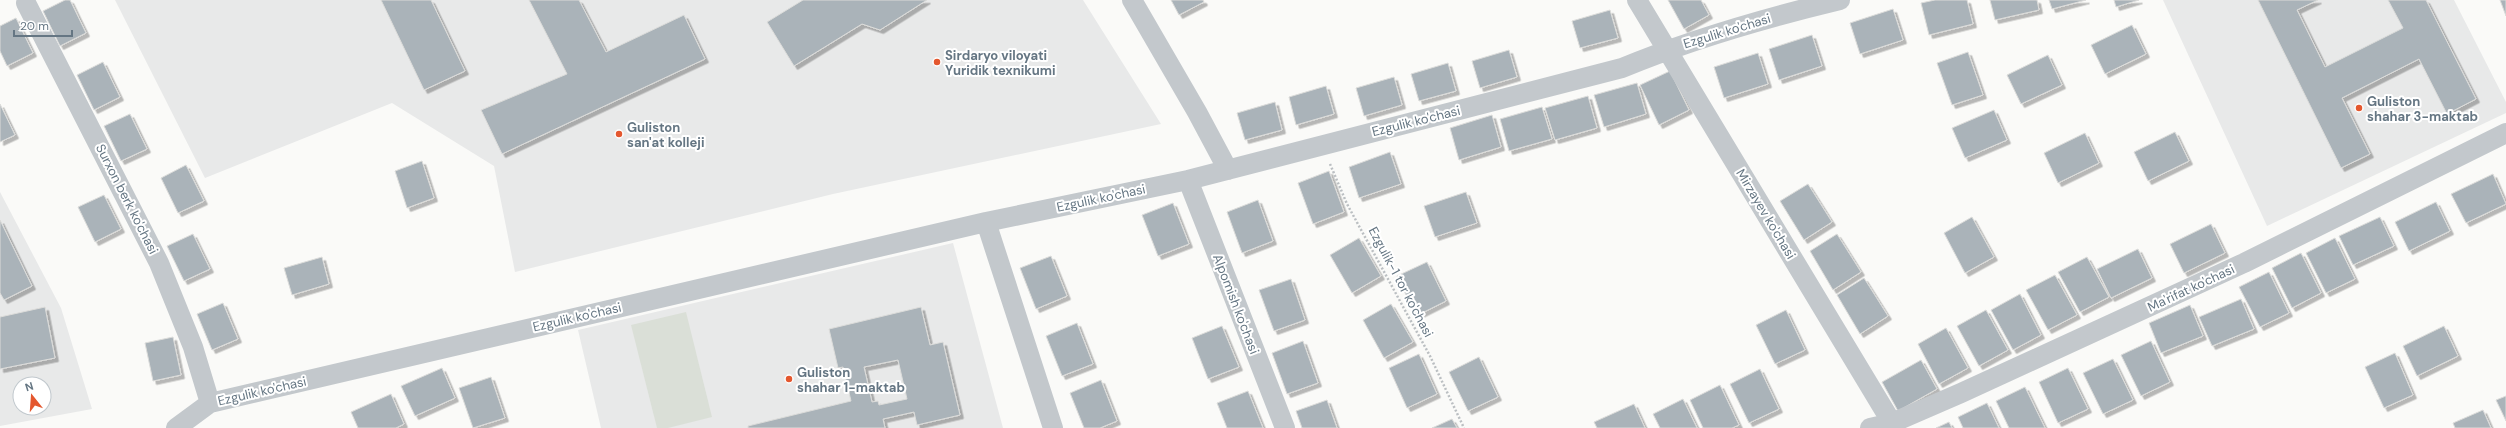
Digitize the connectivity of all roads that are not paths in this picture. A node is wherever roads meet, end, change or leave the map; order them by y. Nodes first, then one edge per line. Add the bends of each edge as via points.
1 (1132, 0) edge
2 (1637, 0) edge
3 (1840, 0) edge
4 (26, 3) dead end
5 (1667, 50) junction
6 (2506, 133) edge
7 (1228, 170) junction
8 (1188, 180) junction
9 (986, 222) junction
10 (210, 403) junction
11 (1894, 426) edge
12 (176, 428) edge
13 (1053, 428) edge
14 (1284, 428) edge
15 (1870, 428) edge

1 - 7 street
2 - 5 street, Mirzayev ko'chasi
3 - 5 street, Ezgulik ko'chasi via 1780,14
4 - 10 street, Surxon berk ko'chasi via 159,262 193,347
5 - 7 street, Ezgulik ko'chasi via 1622,68
5 - 11 street, Mirzayev ko'chasi
6 - 11 street, Ma'rifat ko'chasi via 2244,264
7 - 8 street, Ezgulik ko'chasi
8 - 9 street, Ezgulik ko'chasi
8 - 14 street, Alpomish ko'chasi
9 - 10 street, Ezgulik ko'chasi
9 - 13 street
10 - 12 street, Ezgulik ko'chasi
11 - 15 street, Ma'rifat ko'chasi

